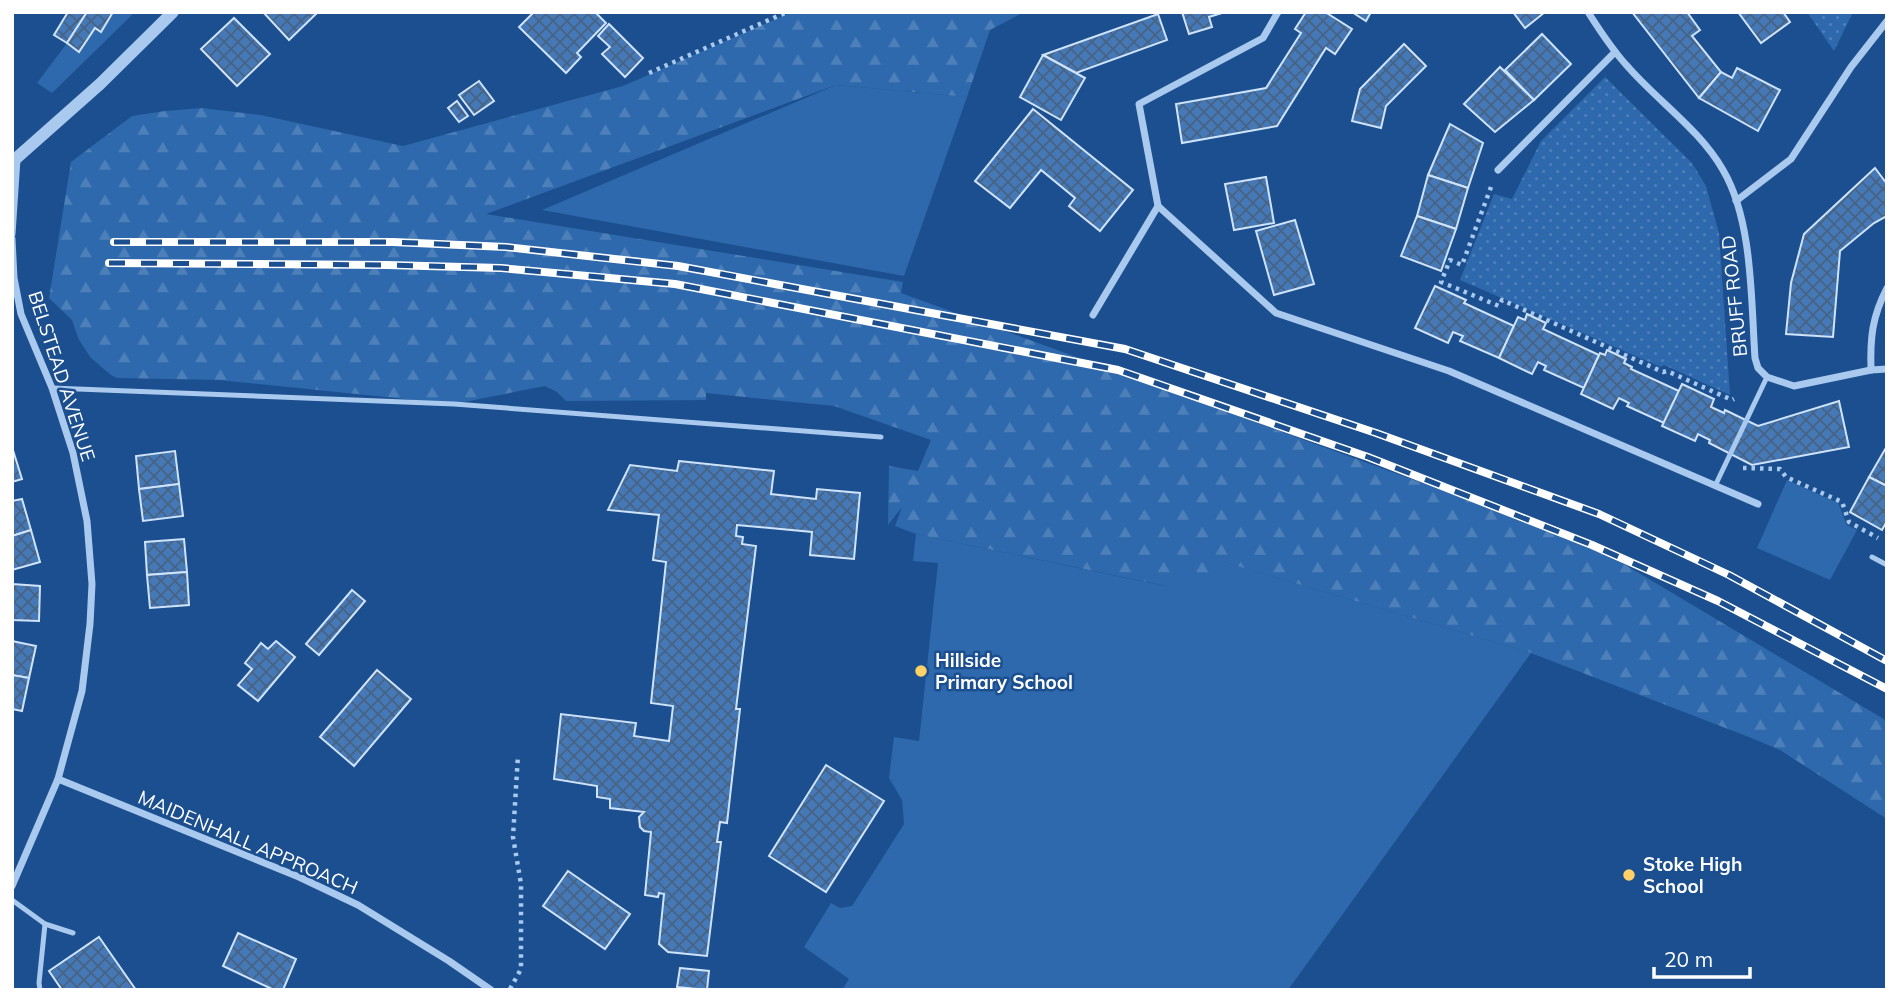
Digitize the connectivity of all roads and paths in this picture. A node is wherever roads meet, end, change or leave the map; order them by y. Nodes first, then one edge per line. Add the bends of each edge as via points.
1 (173, 12) edge
2 (787, 12) edge
3 (1278, 12) edge
4 (1588, 12) edge
5 (1887, 21) edge
6 (1615, 52) junction
7 (649, 73) dead end
8 (15, 160) edge
9 (1498, 170) joint
10 (1736, 201) junction
11 (1158, 206) junction
12 (12, 237) edge
13 (1887, 288) edge
14 (12, 304) edge
15 (21, 314) junction
16 (1093, 314) dead end
17 (1887, 369) edge
18 (1871, 370) junction
19 (1767, 377) junction
20 (52, 388) junction
21 (881, 437) dead end
22 (1724, 467) junction
23 (1715, 486) junction
24 (1758, 504) dead end
25 (1872, 556) joint
26 (1887, 565) edge
27 (518, 754) dead end
28 (58, 779) junction
29 (12, 886) edge
30 (12, 900) edge
31 (46, 925) junction
32 (73, 933) dead end
33 (40, 990) edge
34 (491, 990) edge
35 (509, 990) edge

1 - 8 street
2 - 7 path
3 - 11 street via 1262,38 1139,104
4 - 6 street, BRUFF ROAD
5 - 10 street via 1791,159
6 - 9 street
6 - 10 street, BRUFF ROAD via 1705,145 1724,171
8 - 12 street, BELSTEAD AVENUE
9 - 19 path via 1462,265 1450,260 1441,282 1499,306 1502,300 1732,400
10 - 19 street, BRUFF ROAD via 1745,235 1755,358
11 - 16 street
11 - 23 street via 1276,313 1449,371
12 - 15 street, BELSTEAD AVENUE
13 - 18 street via 1870,341
14 - 15 street
15 - 20 street, BELSTEAD AVENUE
17 - 18 street, BRUFF ROAD
18 - 19 street, BRUFF ROAD via 1794,386
19 - 22 lane
20 - 21 lane via 454,404
20 - 28 street, BELSTEAD AVENUE via 73,453 87,521 92,584 82,691
22 - 23 lane
22 - 25 path via 1780,469 1786,477 1842,502 1849,522 1881,540
23 - 24 street
25 - 26 lane
27 - 35 path via 513,837 521,884 521,969
28 - 29 street, BELSTEAD AVENUE
28 - 34 street, MAIDENHALL APPROACH via 358,905
30 - 31 lane
31 - 32 lane
31 - 33 lane

